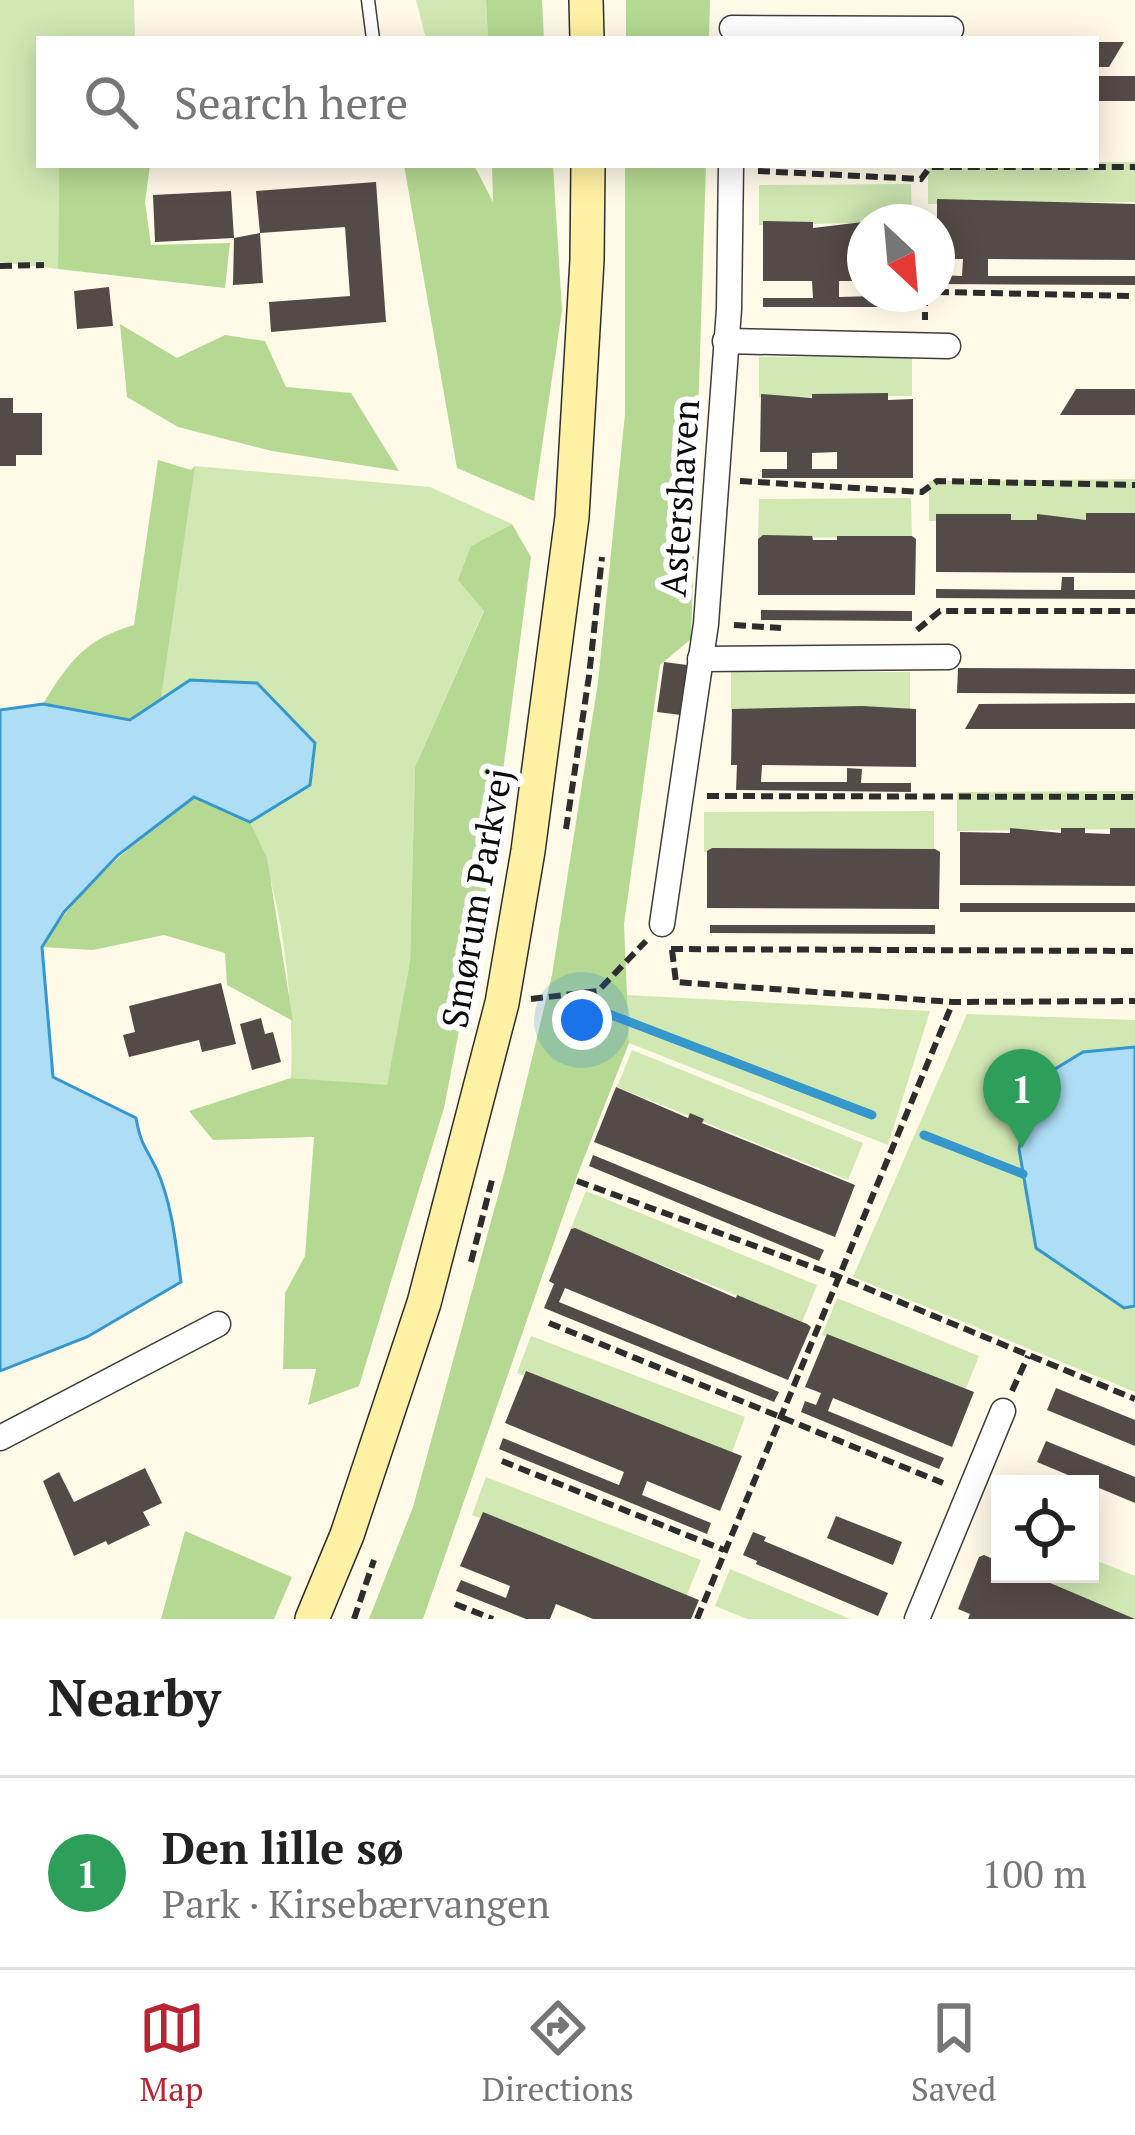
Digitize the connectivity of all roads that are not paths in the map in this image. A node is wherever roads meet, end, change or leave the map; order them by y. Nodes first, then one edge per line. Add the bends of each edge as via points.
1 (368, 0) edge
2 (586, 0) edge
3 (732, 0) edge
4 (951, 29) dead end
5 (732, 33) edge
6 (373, 36) edge
7 (587, 36) edge
8 (588, 168) edge
9 (730, 168) edge
10 (725, 341) junction
11 (948, 346) dead end
12 (948, 657) dead end
13 (700, 659) junction
14 (662, 924) road end
15 (218, 1324) dead end
16 (1003, 1411) road end
17 (0, 1438) edge
18 (312, 1619) edge
19 (917, 1619) edge

1 - 6 lane
2 - 7 street
3 - 5 street
4 - 5 street
8 - 18 street, Smørum Parkvej via 572,518 502,1003 424,1303
9 - 10 street, Astershaven
10 - 11 street
10 - 13 street, Astershaven
12 - 13 street
13 - 14 street, Astershaven
15 - 17 street
16 - 19 street

